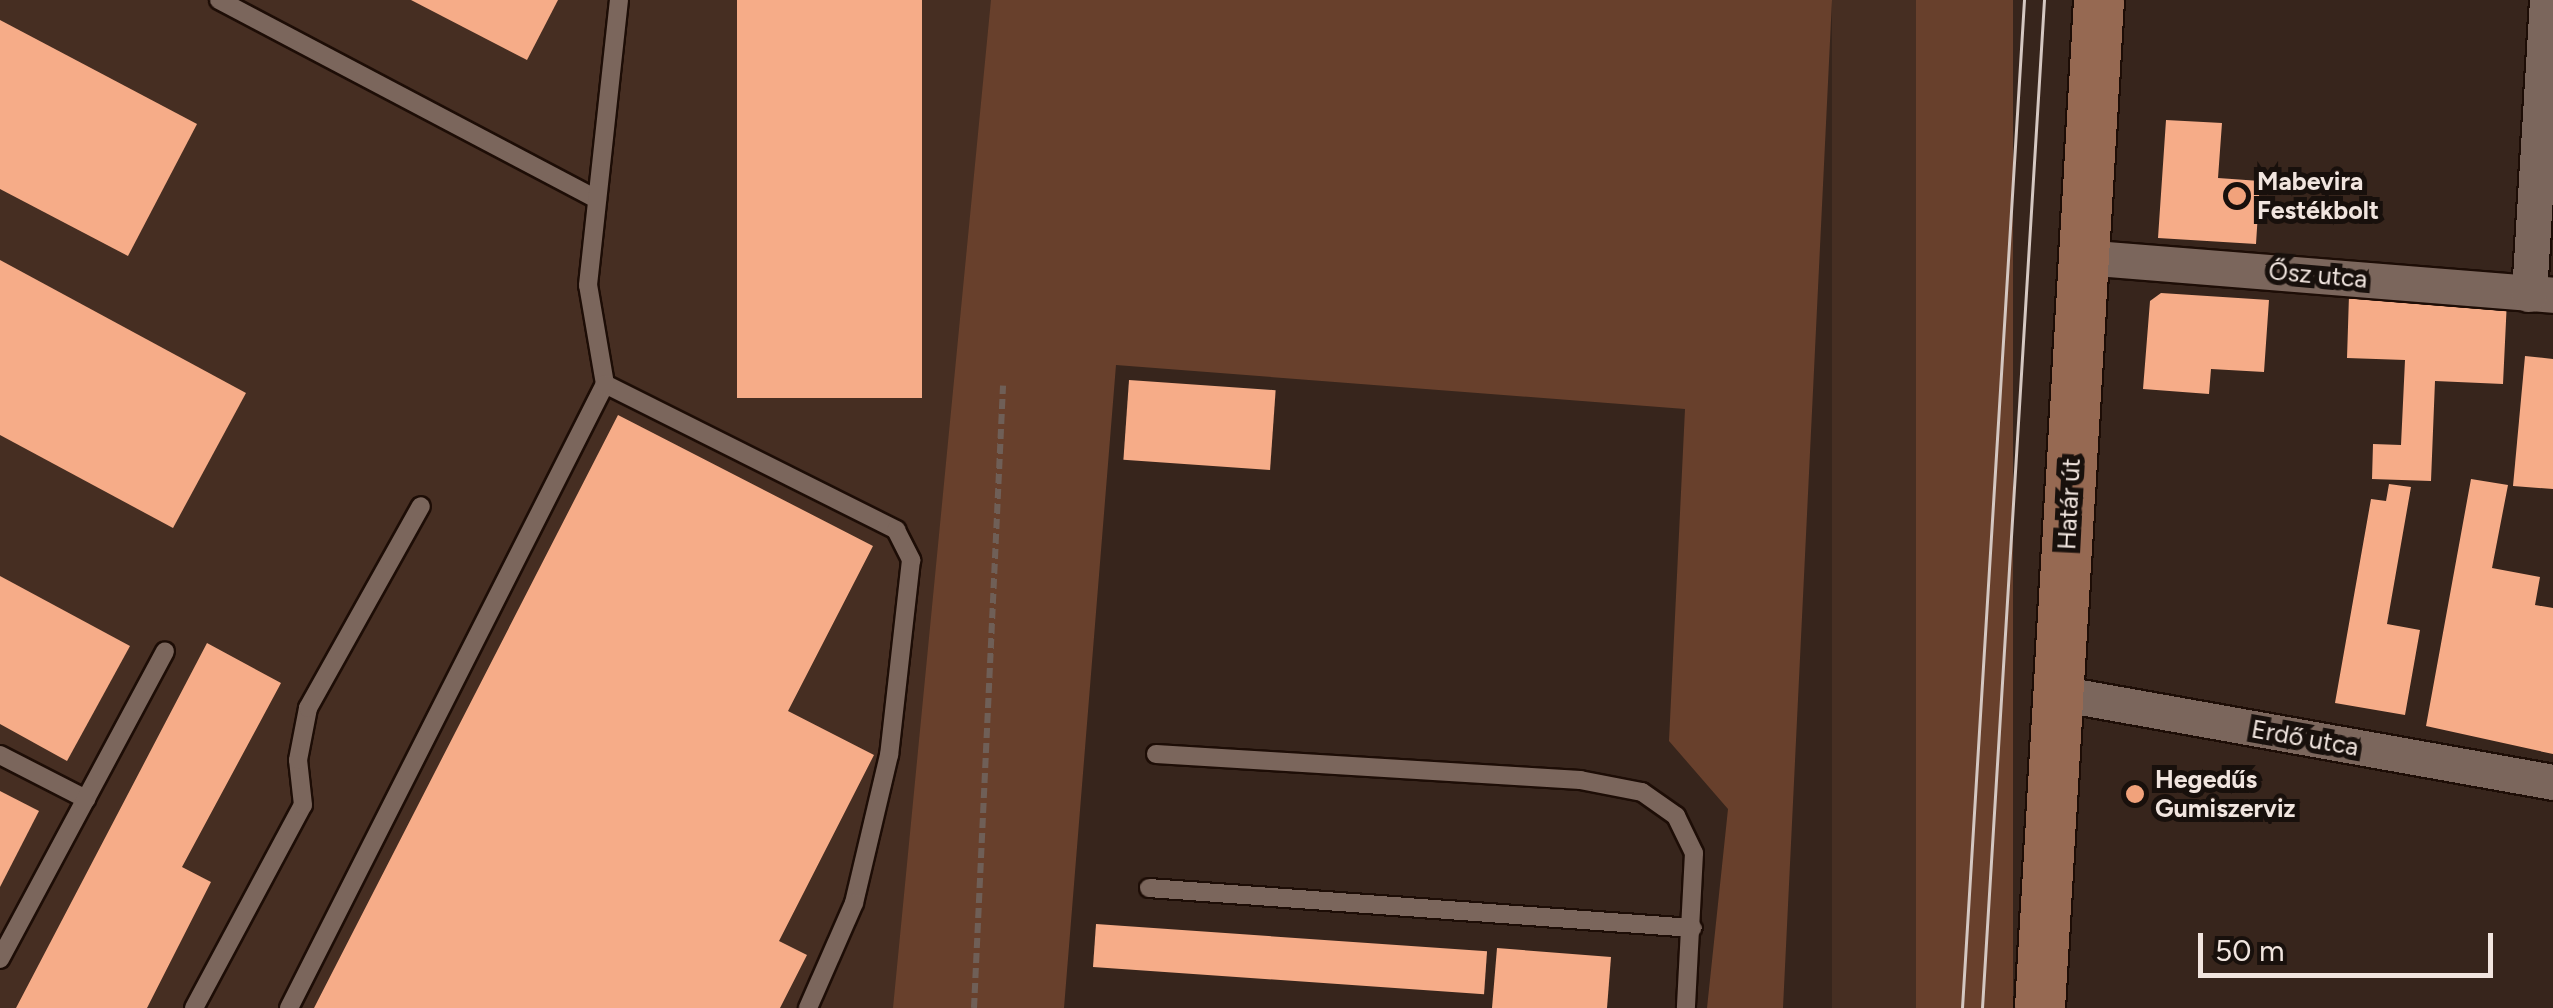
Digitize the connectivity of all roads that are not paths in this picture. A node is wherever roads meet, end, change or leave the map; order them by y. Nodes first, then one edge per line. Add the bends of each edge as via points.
1 (220, 0) edge
2 (619, 0) edge
3 (2099, 0) edge
4 (2547, 0) edge
5 (598, 199) junction
6 (2083, 257) junction
7 (2541, 295) edge
8 (605, 384) junction
9 (420, 506) dead end
10 (165, 651) dead end
11 (2058, 693) junction
12 (1156, 754) dead end
13 (0, 755) edge
14 (2553, 782) edge
15 (86, 799) junction
16 (1149, 888) dead end
17 (1693, 928) junction
18 (0, 959) edge
19 (194, 1008) edge
20 (289, 1008) edge
21 (808, 1008) edge
22 (1686, 1008) edge
23 (2040, 1008) edge

1 - 5 lane
2 - 5 lane
3 - 6 main road, Határ út
4 - 7 street
5 - 8 lane via 588,285
6 - 7 street, Ősz utca
6 - 11 main road, Határ út
8 - 20 lane
8 - 21 lane via 896,530 910,560 889,754 854,904
9 - 19 lane via 308,708 298,760 303,805
10 - 15 lane
11 - 14 street, Erdő utca
11 - 23 main road, Határ út
12 - 17 lane via 1580,780 1642,792 1666,806 1691,840
13 - 15 lane
15 - 18 lane
16 - 17 lane
17 - 22 lane

